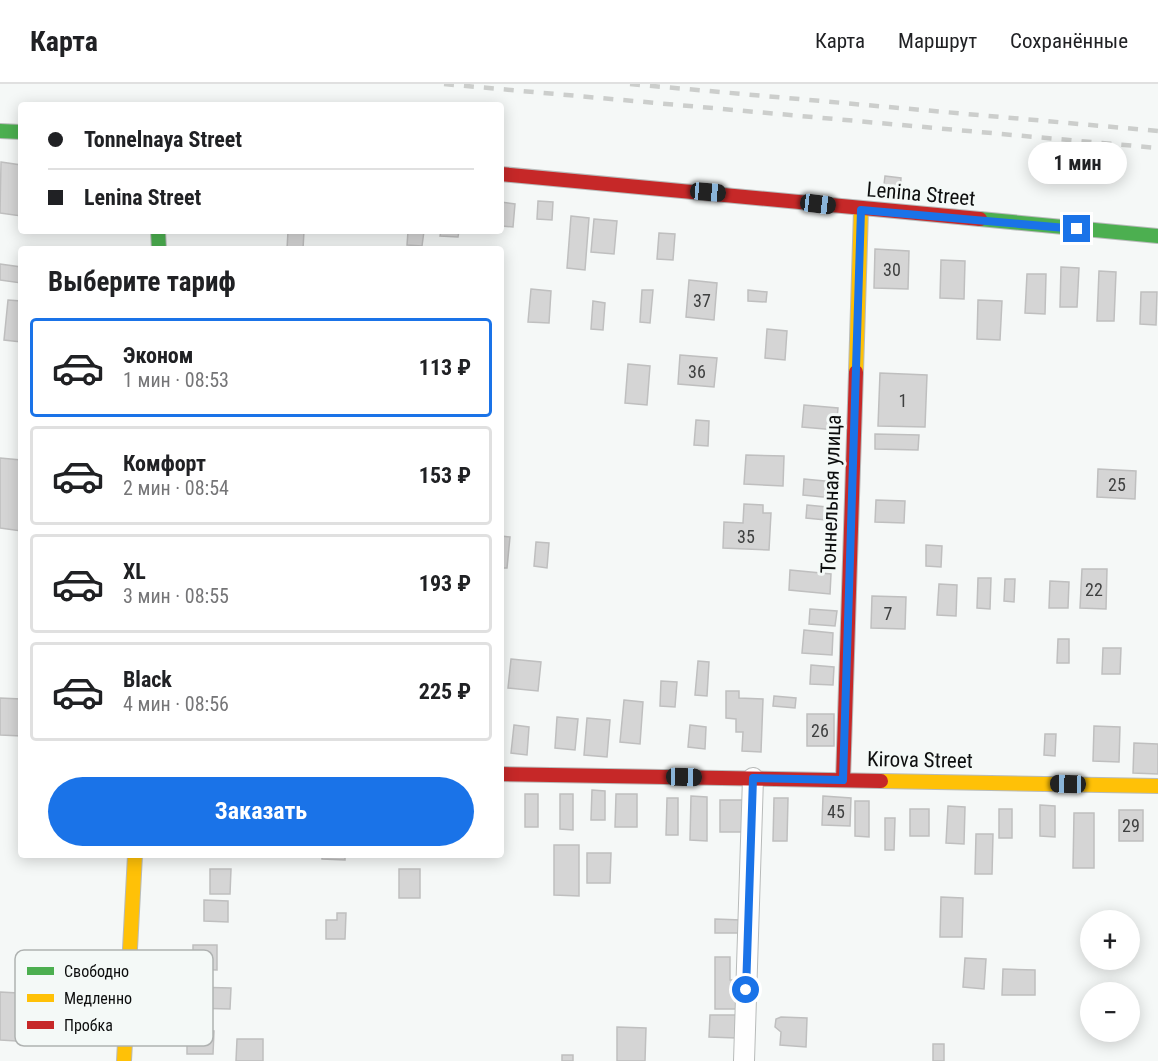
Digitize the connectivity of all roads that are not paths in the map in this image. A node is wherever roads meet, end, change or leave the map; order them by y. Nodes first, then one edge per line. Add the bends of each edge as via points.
1 (0, 131) edge
2 (18, 132) edge
3 (504, 174) edge
4 (861, 210) junction
5 (1158, 236) edge
6 (504, 774) edge
7 (753, 778) junction
8 (843, 780) junction
9 (1158, 786) edge
10 (135, 858) edge
11 (130, 950) edge
12 (125, 1046) edge
13 (124, 1061) edge
14 (744, 1061) edge

1 - 2 street
3 - 4 street, Lenina Street
4 - 5 street, Lenina Street
4 - 8 street, Тоннельная улица
6 - 7 street, Kirova Street
7 - 8 street, Kirova Street
7 - 14 street
8 - 9 street, Kirova Street
10 - 11 street
12 - 13 street

